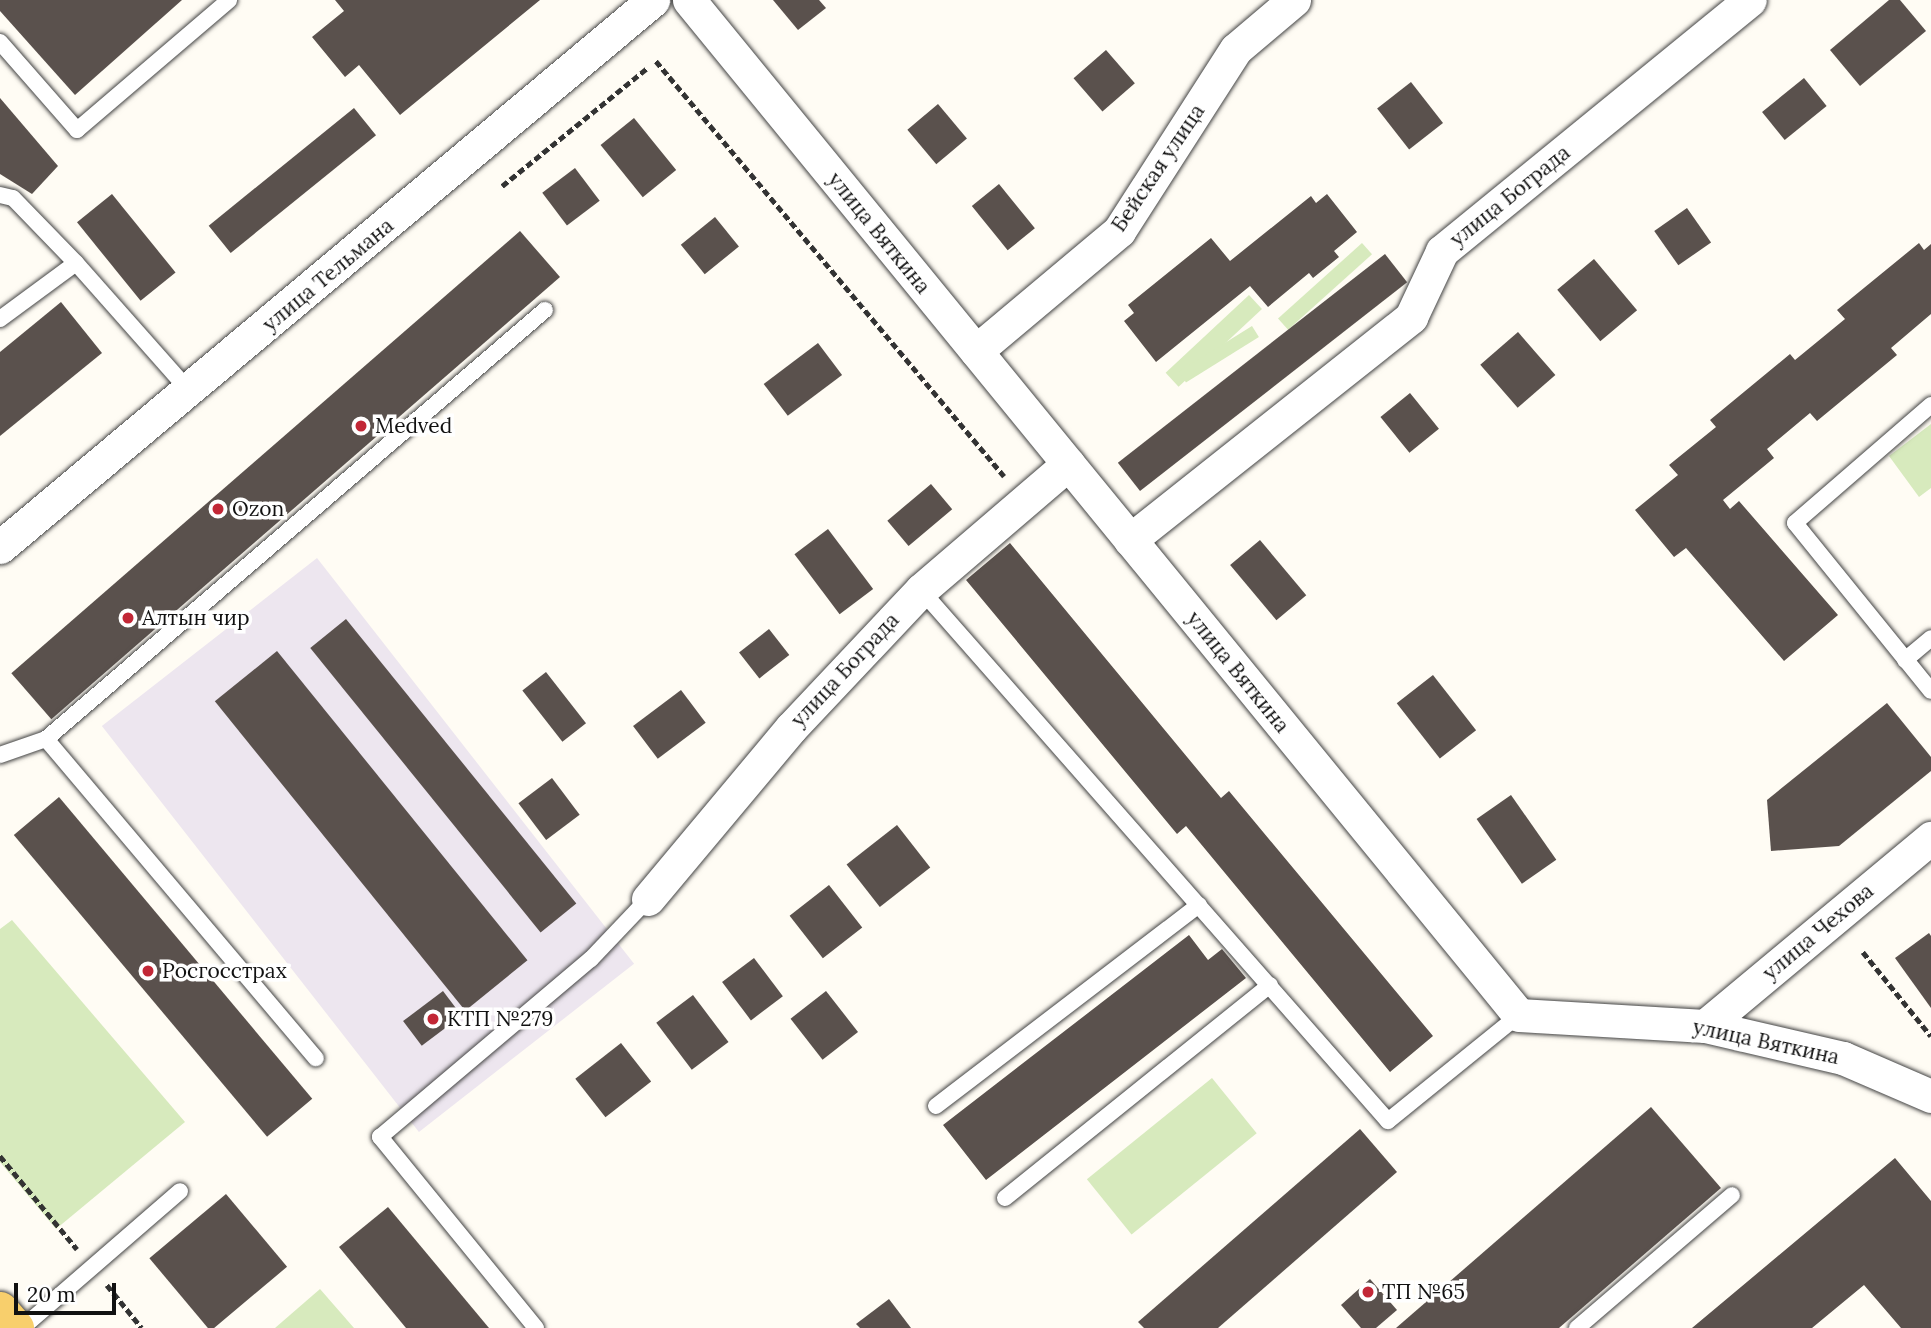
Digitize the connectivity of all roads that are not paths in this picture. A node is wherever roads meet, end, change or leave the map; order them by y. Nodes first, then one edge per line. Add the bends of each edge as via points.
1 (229, 0) edge
2 (653, 0) edge
3 (689, 0) edge
4 (1294, 0) edge
5 (1750, 0) edge
6 (0, 42) edge
7 (0, 195) edge
8 (76, 263) junction
9 (545, 310) dead end
10 (0, 319) edge
11 (975, 351) junction
12 (190, 392) junction
13 (1931, 405) edge
14 (1068, 464) junction
15 (1130, 540) junction
16 (0, 547) edge
17 (921, 590) junction
18 (1931, 638) edge
19 (1905, 660) junction
20 (1931, 691) edge
21 (46, 739) junction
22 (0, 755) edge
23 (1931, 838) edge
24 (648, 899) joint
25 (1199, 905) junction
26 (1270, 985) junction
27 (1519, 1016) junction
28 (1705, 1026) junction
29 (316, 1058) dead end
30 (1931, 1096) edge
31 (936, 1106) dead end
32 (180, 1191) dead end
33 (1732, 1195) dead end
34 (1005, 1198) dead end
35 (0, 1311) edge
36 (15, 1328) edge
37 (22, 1328) edge
38 (536, 1328) edge
39 (1577, 1328) edge

1 - 6 lane via 77,130
2 - 12 street, улица Тельмана
3 - 11 street, улица Вяткина
4 - 11 street, Бейская улица via 1236,49 1119,231
5 - 15 street, улица Бограда via 1442,251 1410,317
7 - 8 lane via 13,198
8 - 10 lane
8 - 12 lane
9 - 21 lane
11 - 14 street, улица Вяткина
12 - 16 street, улица Тельмана
13 - 19 lane via 1795,523
14 - 15 street, улица Вяткина
14 - 17 street, улица Бограда
15 - 27 street, улица Вяткина
17 - 24 street, улица Бограда via 790,728
17 - 25 lane
18 - 19 lane
19 - 20 lane
21 - 22 lane
21 - 29 lane
23 - 28 street, улица Чехова
24 - 38 lane via 591,959 380,1137
25 - 26 lane
25 - 31 lane
26 - 27 lane via 1388,1121
26 - 34 lane
27 - 28 street, улица Вяткина
28 - 30 street, улица Вяткина via 1843,1058
32 - 37 lane
33 - 39 lane
35 - 36 main road

